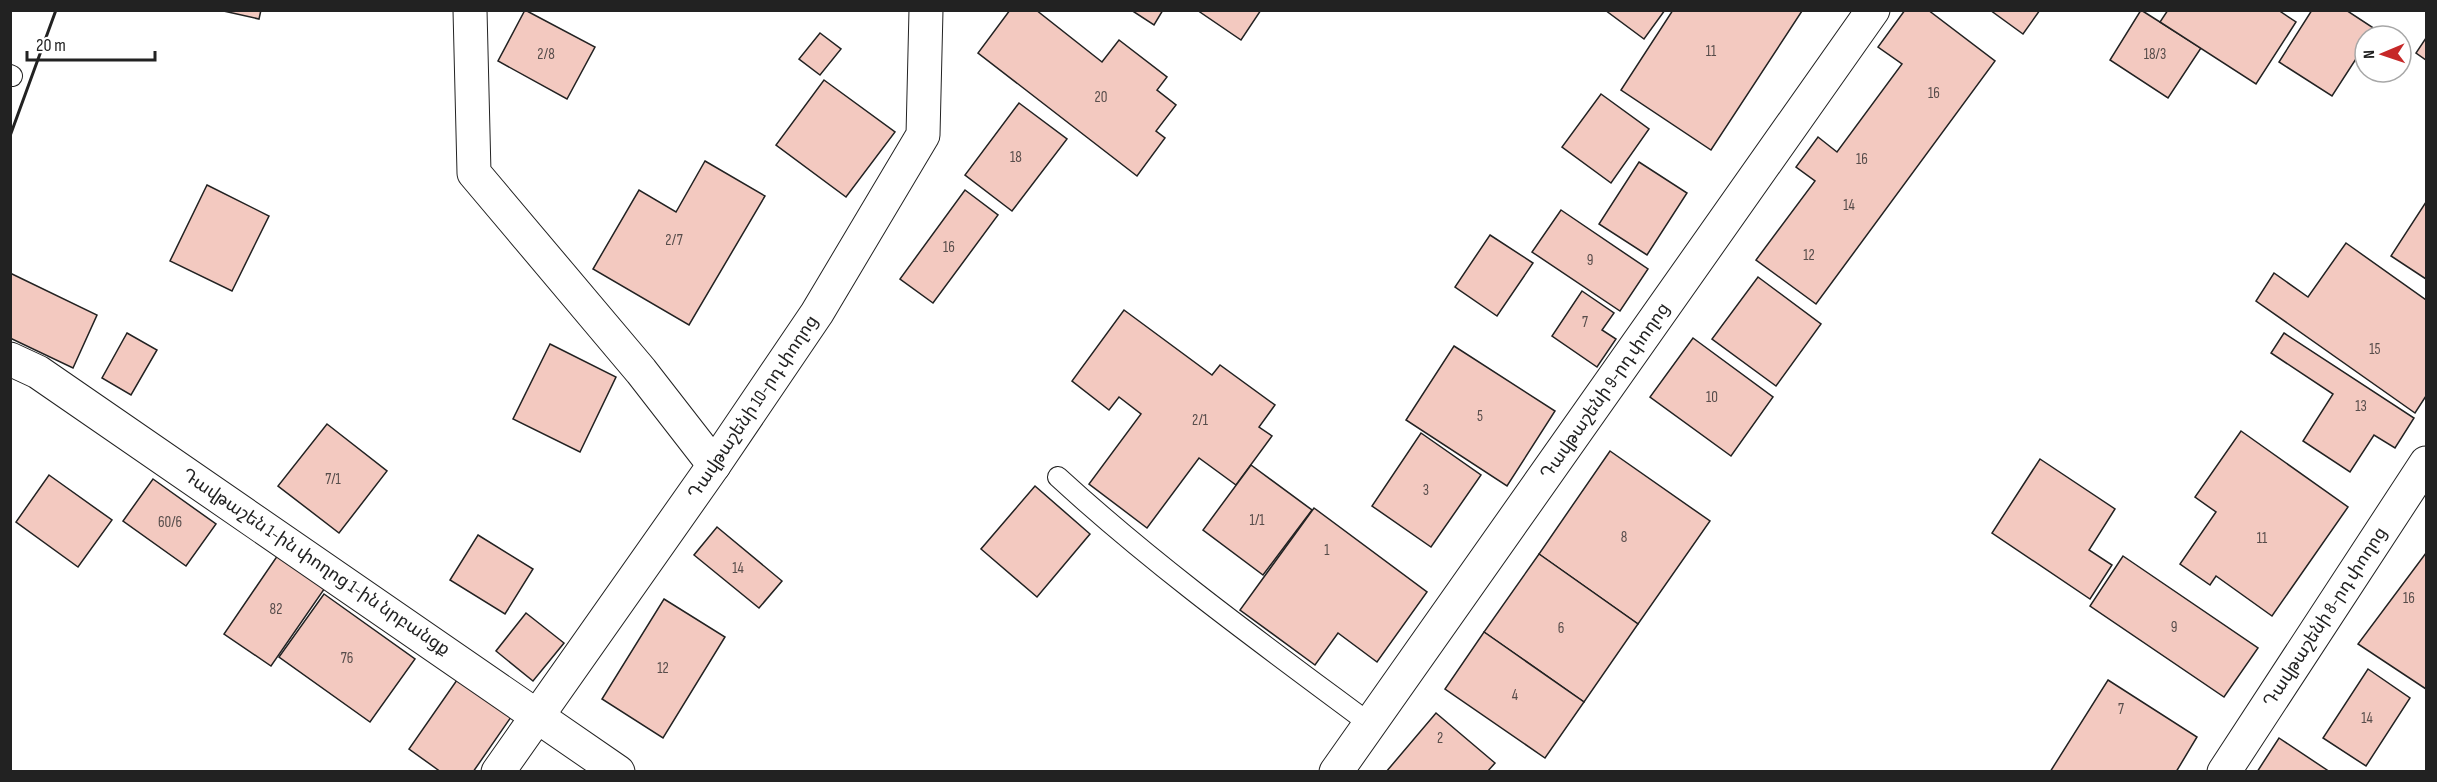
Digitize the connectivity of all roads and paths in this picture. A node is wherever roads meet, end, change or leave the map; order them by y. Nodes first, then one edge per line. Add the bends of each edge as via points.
1 (470, 10) edge
2 (926, 10) edge
3 (1873, 10) edge
4 (10, 359) edge
5 (2427, 463) edge
6 (714, 465) junction
7 (1058, 477) dead end
8 (540, 716) junction
9 (1371, 724) junction
10 (498, 771) edge
11 (618, 771) edge
12 (1336, 771) edge
13 (2224, 771) edge

1 - 6 street via 474,173 641,371
2 - 6 street, Դավթաշենի 10-րդ փողոց via 923,135 817,313
3 - 9 street, Դավթաշենի 9-րդ փողոց
4 - 8 street, Դավթաշեն 1-ին փողոց 1-ին նրբանցք via 38,372
5 - 13 street, Դավթաշենի 8-րդ փողոց
6 - 8 street, Դավթաշենի 10-րդ փողոց
7 - 9 lane via 1115,530
8 - 10 street, Դավթաշենի 10-րդ փողոց
8 - 11 street, Դավթաշեն 1-ին փողոց 1-ին նրբանցք
9 - 12 street, Դավթաշենի 9-րդ փողոց

